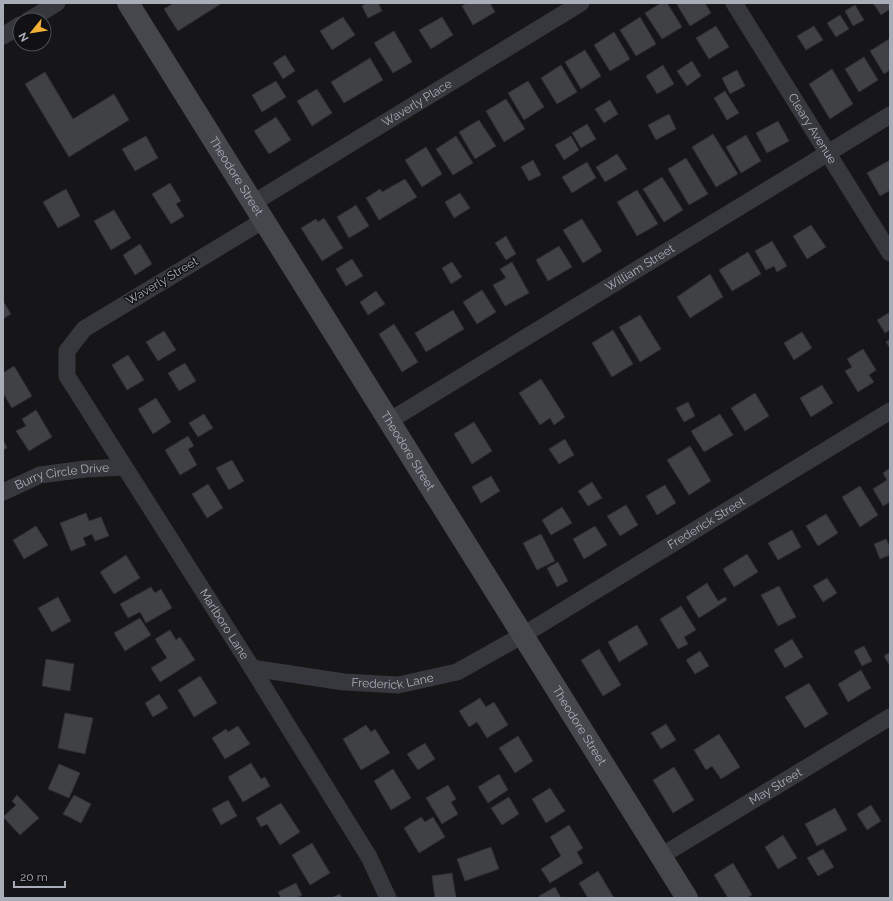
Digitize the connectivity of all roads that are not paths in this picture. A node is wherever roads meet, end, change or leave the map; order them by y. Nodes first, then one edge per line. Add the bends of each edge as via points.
1 (57, 3) edge
2 (128, 3) edge
3 (580, 3) edge
4 (734, 3) edge
5 (42, 12) edge
6 (12, 30) edge
7 (3, 36) edge
8 (890, 115) edge
9 (828, 153) junction
10 (258, 211) junction
11 (890, 253) edge
12 (67, 351) joint
13 (890, 411) edge
14 (389, 421) junction
15 (124, 467) junction
16 (3, 492) edge
17 (523, 635) junction
18 (252, 668) junction
19 (890, 717) edge
20 (661, 856) junction
21 (388, 898) edge
22 (687, 898) edge

1 - 5 street
2 - 10 main road, Theodore Street
3 - 10 street, Waverly Place
4 - 9 street, Cleary Avenue
6 - 7 street
8 - 9 street, William Street
9 - 11 street, Cleary Avenue
9 - 14 street, William Street
10 - 12 street, Waverly Street via 84,329
10 - 14 main road, Theodore Street
12 - 15 street, Marlboro Lane via 67,376
13 - 17 street, Frederick Street
14 - 17 main road, Theodore Street
15 - 16 street, Burry Circle Drive via 40,475
15 - 18 street, Marlboro Lane
17 - 18 street, Frederick Lane via 457,672 398,685 344,682
17 - 20 main road, Theodore Street
18 - 21 street, Marlboro Lane via 370,857
19 - 20 street, May Street
20 - 22 main road, Theodore Street

